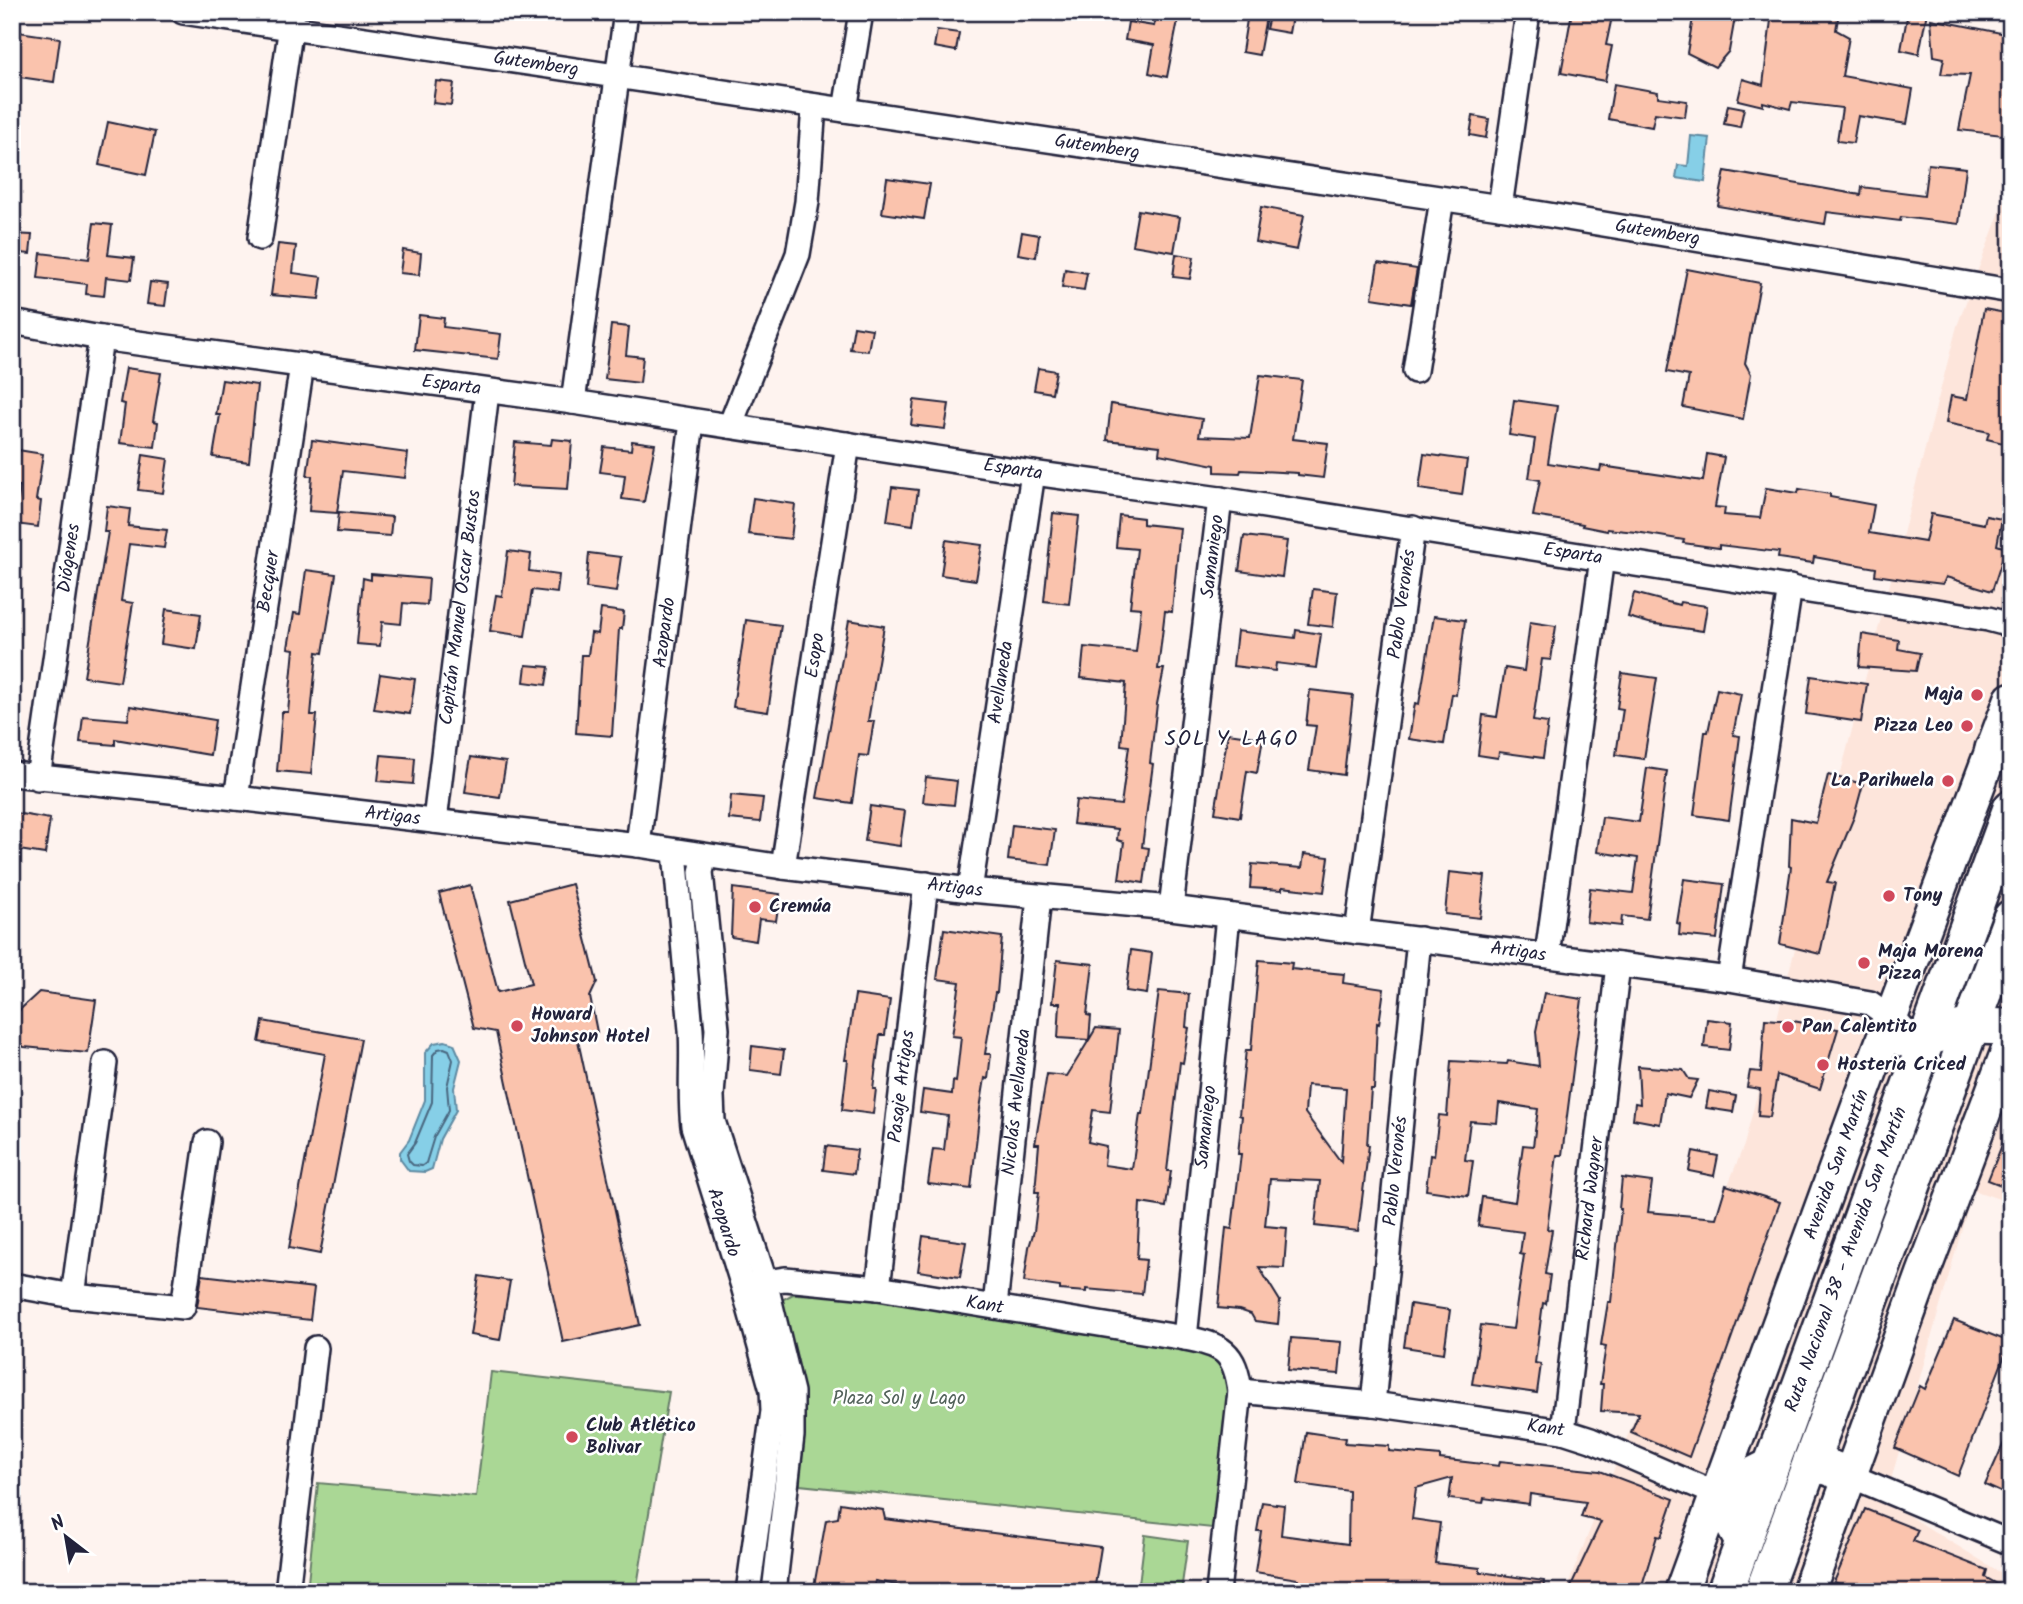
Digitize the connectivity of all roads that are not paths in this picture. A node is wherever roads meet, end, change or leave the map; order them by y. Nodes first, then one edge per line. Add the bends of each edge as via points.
1 (183, 12) edge
2 (626, 12) edge
3 (861, 12) edge
4 (1528, 12) edge
5 (292, 20) edge
6 (618, 76) junction
7 (814, 106) junction
8 (845, 110) junction
9 (1442, 199) junction
10 (1500, 207) junction
11 (260, 237) dead end
12 (2011, 291) edge
13 (12, 322) edge
14 (100, 338) junction
15 (302, 365) junction
16 (1415, 371) dead end
17 (487, 392) junction
18 (573, 402) junction
19 (692, 422) junction
20 (730, 426) junction
21 (848, 444) junction
22 (1033, 473) junction
23 (1220, 499) junction
24 (1413, 528) junction
25 (1602, 558) junction
26 (1790, 587) junction
27 (2011, 625) edge
28 (2011, 699) edge
29 (2002, 742) edge
30 (12, 774) edge
31 (38, 778) junction
32 (236, 797) junction
33 (2011, 808) edge
34 (435, 821) junction
35 (638, 845) junction
36 (675, 852) junction
37 (705, 856) junction
38 (783, 867) junction
39 (926, 884) junction
40 (970, 890) junction
41 (1039, 897) junction
42 (1171, 908) junction
43 (1228, 916) junction
44 (2011, 918) edge
45 (1357, 932) junction
46 (1419, 939) junction
47 (1547, 955) junction
48 (1618, 965) junction
49 (1729, 979) junction
50 (1970, 1026) junction
51 (2011, 1027) edge
52 (1910, 1038) junction
53 (2011, 1042) edge
54 (106, 1063) dead end
55 (207, 1142) dead end
56 (1905, 1206) junction
57 (765, 1281) junction
58 (12, 1285) edge
59 (743, 1286) junction
60 (878, 1288) junction
61 (74, 1296) junction
62 (995, 1306) junction
63 (1185, 1338) junction
64 (316, 1348) dead end
65 (1240, 1391) junction
66 (1373, 1404) junction
67 (1563, 1431) junction
68 (1811, 1461) junction
69 (1771, 1466) junction
70 (1851, 1476) junction
71 (1716, 1494) junction
72 (1743, 1542) junction
73 (2011, 1543) edge
74 (287, 1592) edge
75 (748, 1592) edge
76 (774, 1592) edge
77 (1218, 1592) edge
78 (1681, 1592) edge
79 (1725, 1592) edge
80 (1763, 1592) edge
81 (1808, 1592) edge

1 - 5 street, Gutemberg
2 - 6 street
3 - 8 street
4 - 10 street
5 - 6 street, Gutemberg
5 - 11 street
6 - 7 street, Gutemberg
6 - 18 street
7 - 8 street, Gutemberg
7 - 20 street via 798,254
8 - 9 street, Gutemberg
9 - 10 street, Gutemberg
9 - 16 street
10 - 12 street, Gutemberg
13 - 14 street, Esparta
14 - 15 street, Esparta
14 - 31 street, Diógenes
15 - 17 street, Esparta
15 - 32 street, Becquer
17 - 18 street, Esparta
17 - 34 street, Capitán Manuel Oscar Bustos
18 - 19 street, Esparta
19 - 20 street, Esparta
19 - 35 street, Azopardo
20 - 21 street, Esparta
21 - 22 street, Esparta
21 - 38 street, Esopo
22 - 23 street, Esparta
22 - 40 street, Avellaneda
23 - 24 street, Esparta
23 - 42 street, Samaniego
24 - 25 street, Esparta
24 - 45 street, Pablo Veronés
25 - 26 street, Esparta
25 - 47 street
26 - 27 street, Esparta
26 - 49 street
28 - 29 main road, Avenida San Martín
29 - 52 main road, Avenida San Martín
30 - 31 street, Artigas
31 - 32 street, Artigas
32 - 34 street, Artigas
33 - 52 main road, Ruta Nacional 38 - Avenida San Martín
34 - 35 street, Artigas
35 - 36 street, Artigas
36 - 37 street, Artigas
36 - 59 street, Azopardo via 693,1059 693,1126
37 - 38 street, Artigas
37 - 57 street, Azopardo via 701,872 717,1029 713,1121
38 - 39 street, Artigas
39 - 40 street, Artigas
39 - 60 street, Pasaje Artigas
40 - 41 street, Artigas
41 - 42 street, Artigas
41 - 62 street, Nicolás Avellaneda
42 - 43 street, Artigas
43 - 45 street, Artigas
43 - 63 street, Samaniego
44 - 50 main road, Ruta Nacional 38 - Avenida San Martín
45 - 46 street, Artigas
46 - 47 street, Artigas
46 - 66 street, Pablo Veronés
47 - 48 street, Artigas
48 - 49 street, Artigas
48 - 67 street, Richard Wagner
49 - 52 street, Artigas via 1870,1003
50 - 51 main road
50 - 52 main road
50 - 56 main road, Ruta Nacional 38 - Avenida San Martín
52 - 56 main road via 1933,1073 1935,1089 1900,1188
52 - 69 main road, Ruta Nacional 38 - Avenida San Martín
52 - 71 main road, Avenida San Martín
53 - 70 main road
54 - 61 street
55 - 61 street via 183,1307
56 - 68 main road, Ruta Nacional 38 - Avenida San Martín
57 - 59 street, Kant
57 - 60 street, Kant
57 - 76 street, Azopardo via 793,1411
58 - 61 street
59 - 75 street, Azopardo via 774,1411
60 - 62 street, Kant
62 - 63 street, Kant
63 - 65 street, Kant via 1227,1352
64 - 74 street
65 - 66 street, Kant
65 - 77 street
66 - 67 street, Kant
67 - 71 street, Kant
68 - 70 main road
68 - 80 main road, Ruta Nacional 38 - Avenida San Martín
69 - 71 main road
69 - 72 main road, Ruta Nacional 38 - Avenida San Martín
70 - 73 street
70 - 81 main road
71 - 72 main road
71 - 78 main road, Avenida San Martín
72 - 79 main road, Ruta Nacional 38 - Avenida San Martín

